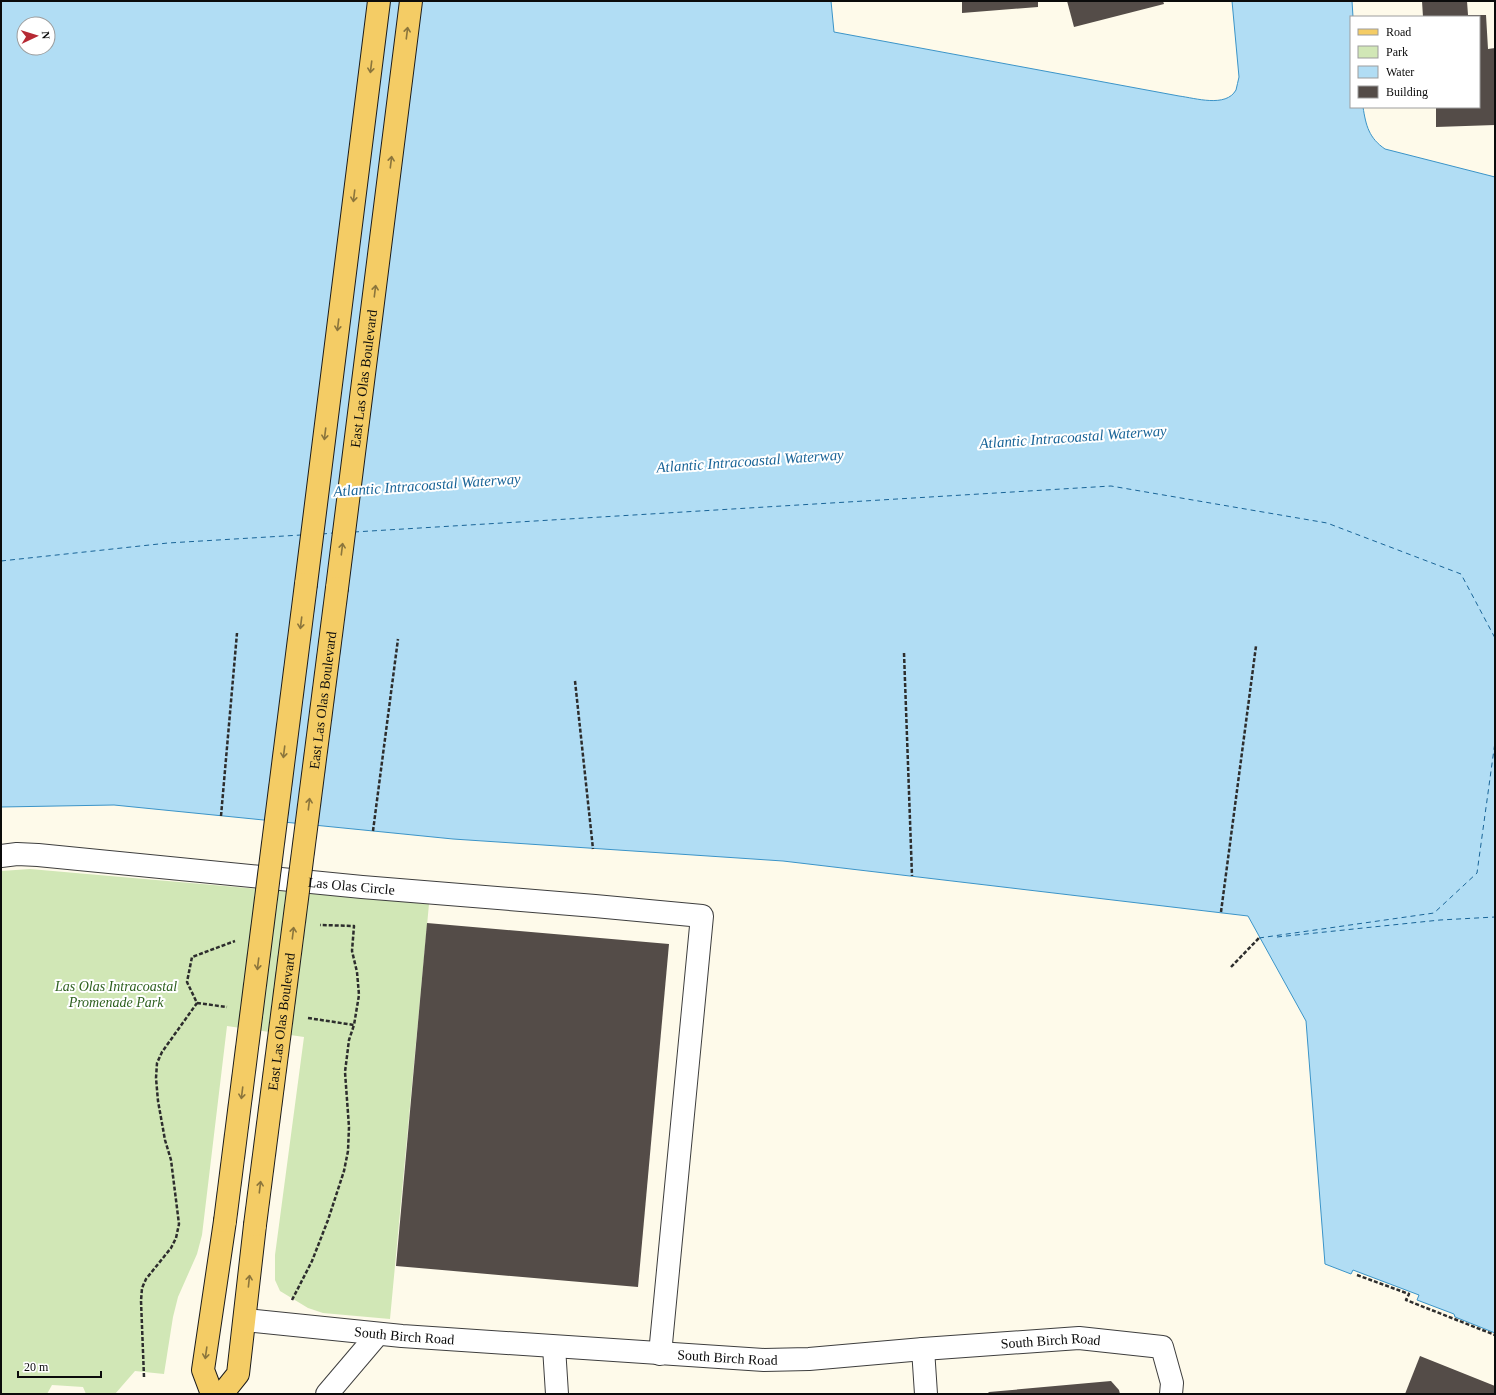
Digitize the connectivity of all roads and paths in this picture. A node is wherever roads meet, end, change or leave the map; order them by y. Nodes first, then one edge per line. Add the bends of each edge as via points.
1 (379, 1) edge
2 (412, 1) edge
3 (237, 633) dead end
4 (398, 639) dead end
5 (1256, 646) dead end
6 (904, 653) dead end
7 (575, 681) dead end
8 (221, 816) dead end
9 (373, 831) dead end
10 (593, 849) dead end
11 (1, 856) edge
12 (912, 876) dead end
13 (1220, 912) dead end
14 (1259, 938) dead end
15 (1231, 967) dead end
16 (354, 1025) dead end
17 (1357, 1275) dead end
18 (289, 1305) dead end
19 (245, 1320) junction
20 (378, 1334) junction
21 (1495, 1335) edge
22 (554, 1347) junction
23 (923, 1348) junction
24 (660, 1354) junction
25 (212, 1394) edge
26 (222, 1394) edge
27 (327, 1394) edge
28 (557, 1394) edge
29 (926, 1394) edge
30 (1171, 1394) edge

1 -> 25 main road, bridge via 225,1221 203,1370
19 -> 2 main road, East Las Olas Boulevard, bridge via 255,1225
3 - 8 path
4 - 9 path
5 - 13 path
6 - 12 path
7 - 10 path
11 - 24 street, Las Olas Circle via 38,855 362,887 702,916
14 - 15 path
16 - 18 path via 349,1040 345,1072 349,1127 344,1171 312,1261
17 - 21 path via 1409,1294 1406,1300
19 - 20 street, South Birch Road
19 - 26 main road, East Las Olas Boulevard via 238,1374
20 - 22 street, South Birch Road
20 - 27 street
22 - 24 street, South Birch Road
22 - 28 street
23 - 24 street, South Birch Road via 786,1360
23 - 29 street
23 - 30 street, South Birch Road via 1079,1338 1162,1347 1172,1383

